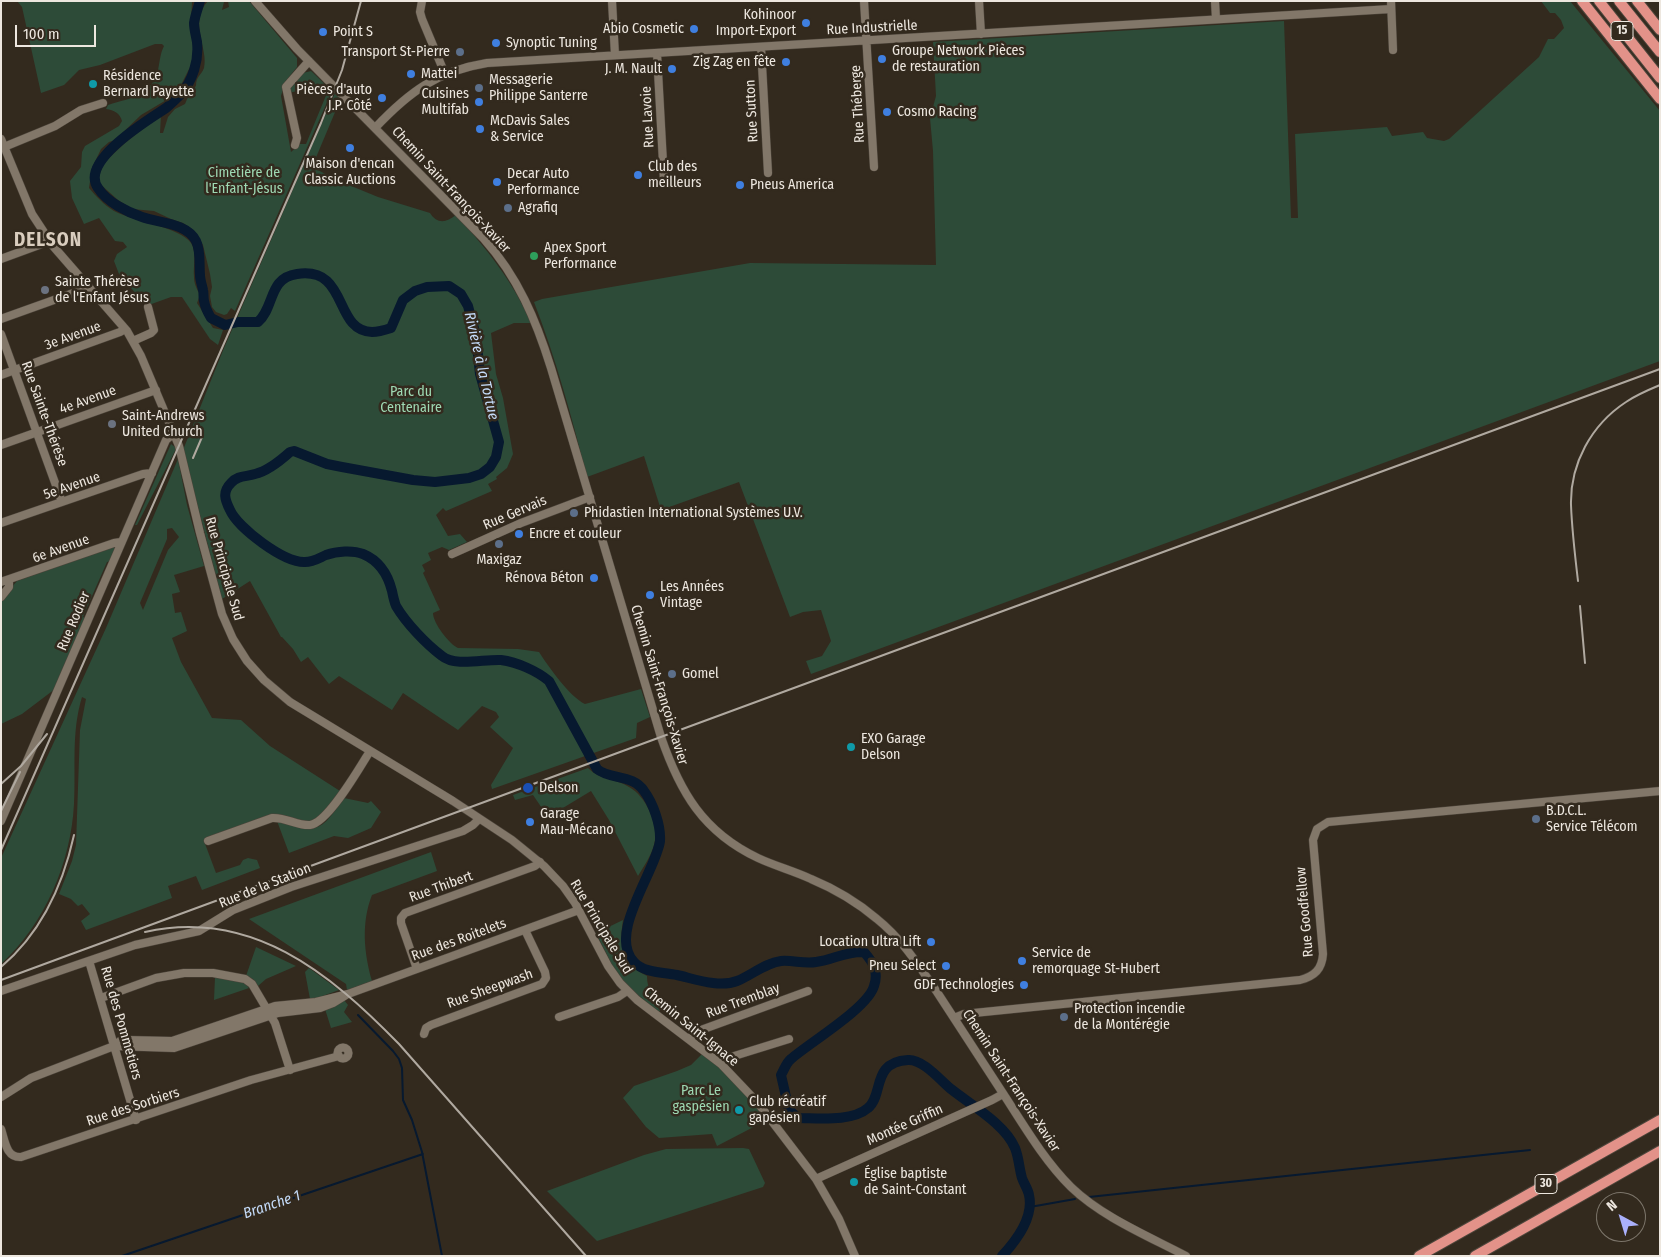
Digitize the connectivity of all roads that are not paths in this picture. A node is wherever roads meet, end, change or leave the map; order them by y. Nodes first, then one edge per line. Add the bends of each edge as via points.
1 (255, 1) edge
2 (422, 1) edge
3 (612, 1) edge
4 (864, 1) edge
5 (979, 1) edge
6 (1215, 1) edge
7 (1582, 1) edge
8 (1599, 1) edge
9 (1620, 1) edge
10 (1637, 1) edge
11 (1391, 5) edge
12 (1216, 19) junction
13 (1660, 30) edge
14 (981, 34) junction
15 (867, 40) junction
16 (761, 47) junction
17 (1393, 50) dead end
18 (1660, 52) edge
19 (657, 53) junction
20 (616, 55) junction
21 (1646, 60) junction
22 (309, 61) junction
23 (445, 74) junction
24 (1660, 78) edge
25 (1660, 90) edge
26 (1660, 99) edge
27 (103, 103) dead end
28 (375, 128) junction
29 (3, 143) edge
30 (295, 145) dead end
31 (874, 167) dead end
32 (768, 173) dead end
33 (664, 181) dead end
34 (50, 241) junction
35 (1, 259) edge
36 (88, 285) junction
37 (148, 307) dead end
38 (1, 319) edge
39 (125, 329) junction
40 (1, 334) edge
41 (134, 341) junction
42 (15, 370) junction
43 (1, 375) edge
44 (156, 390) junction
45 (37, 432) junction
46 (174, 434) junction
47 (1, 445) edge
48 (152, 473) junction
49 (590, 497) junction
50 (62, 502) junction
51 (1, 523) edge
52 (122, 542) junction
53 (452, 554) dead end
54 (5, 582) edge
55 (1, 597) edge
56 (370, 751) junction
57 (1660, 791) edge
58 (479, 819) junction
59 (1, 821) edge
60 (208, 841) dead end
61 (540, 862) junction
62 (579, 910) junction
63 (525, 930) junction
64 (89, 961) junction
65 (417, 969) junction
66 (1, 991) edge
67 (627, 991) junction
68 (808, 991) dead end
69 (100, 998) junction
70 (268, 1013) junction
71 (559, 1017) dead end
72 (954, 1018) junction
73 (424, 1034) dead end
74 (789, 1039) dead end
75 (689, 1040) junction
76 (114, 1046) junction
77 (339, 1056) dead end
78 (720, 1064) junction
79 (290, 1070) junction
80 (1003, 1094) junction
81 (1, 1097) edge
82 (1660, 1114) edge
83 (136, 1120) junction
84 (1660, 1120) edge
85 (1, 1129) edge
86 (1608, 1149) junction
87 (1660, 1152) edge
88 (816, 1179) junction
89 (855, 1256) edge
90 (1186, 1256) edge
91 (1419, 1256) edge
92 (1475, 1256) edge

1 - 22 street, Chemin Saint-François-Xavier
2 - 23 street via 420,16
3 - 20 street
4 - 15 street, Rue Théberge
5 - 14 street
6 - 12 street
7 - 26 highway
8 - 21 highway, 15
9 - 18 highway, 15
10 - 13 highway
11 - 12 street, Rue Industrielle
11 - 17 street
12 - 14 street, Rue Industrielle
14 - 15 street, Rue Industrielle
15 - 16 street, Rue Industrielle
15 - 31 street, Rue Théberge
16 - 19 street, Rue Industrielle
16 - 32 street, Rue Sutton
19 - 20 street, Rue Industrielle
19 - 33 street, Rue Lavoie
20 - 23 street, Rue Industrielle via 490,63
21 - 24 highway, 15
21 - 25 highway
22 - 28 street, Chemin Saint-François-Xavier
22 - 30 street via 286,87 297,138
23 - 28 street, Rue Industrielle via 409,95
27 - 29 street via 82,110 55,126
28 - 49 street, Chemin Saint-François-Xavier via 484,239 518,284 546,349
29 - 34 street, Rue Principale Sud via 30,210
34 - 35 street
34 - 36 street, Rue Principale Sud
36 - 38 street
36 - 39 street, Rue Principale Sud
37 - 41 street via 154,330
39 - 41 street, Rue Principale Sud
39 - 42 street, 3e Avenue
40 - 42 street, Rue Sainte-Thérèse
41 - 44 street, Rue Principale Sud
42 - 43 street, 3e Avenue
42 - 45 street, Rue Sainte-Thérèse
44 - 45 street, 4e Avenue
44 - 46 street, Rue Principale Sud
45 - 47 street, 4e Avenue
45 - 50 street, Rue Sainte-Thérèse
46 - 48 street, Rue Rodier via 166,440
46 - 56 street, Rue Principale Sud via 220,607 242,654 283,697
48 - 50 street, 5e Avenue
48 - 52 street, Rue Rodier
49 - 53 street, Rue Gervais
49 - 72 street, Chemin Saint-François-Xavier via 660,737 688,799 714,828 734,844 760,859 829,887 877,919 913,958
50 - 51 street, 5e Avenue
52 - 54 street, 6e Avenue
52 - 59 street, Rue Rodier
54 - 55 street, 6e Avenue via 9,587
56 - 58 street, Rue Principale Sud
56 - 60 street via 332,809 317,823 306,825 272,818
57 - 72 street, Rue Goodfellow via 1328,822 1318,829 1313,840 1323,954 1322,964 1312,976 964,1014
58 - 61 street, Rue Principale Sud
58 - 64 street, Rue de la Station via 463,831 254,901 226,913 199,931 146,942
61 - 62 street, Rue Principale Sud via 563,886
61 - 65 street, Rue Thibert via 405,913 401,923
62 - 63 street, Rue des Roitelets
62 - 67 street, Rue Principale Sud via 611,971
63 - 65 street, Rue des Roitelets
63 - 73 street, Rue Sheepwash via 545,972 542,984 431,1024
64 - 66 street, Rue de la Station
64 - 69 street, Rue des Pommetiers
65 - 70 street, Rue des Roitelets via 348,994 320,1008
67 - 71 street
67 - 75 street, Chemin Saint-Ignace
68 - 75 street, Rue Tremblay via 701,1030
69 - 70 street via 164,976 206,972 250,982
69 - 76 street, Rue des Pommetiers
70 - 76 street, Rue des Roitelets via 177,1043 126,1040
70 - 79 street
72 - 80 street, Chemin Saint-François-Xavier
74 - 78 street via 731,1057
75 - 78 street, Chemin Saint-Ignace
76 - 81 street, Rue des Roitelets via 31,1078
76 - 83 street, Rue des Pommetiers
77 - 79 street, Rue des Sorbiers
78 - 88 street, Chemin Saint-Ignace via 751,1094
79 - 83 street, Rue des Sorbiers
80 - 88 street, Montée Griffin
80 - 90 street, Chemin Saint-François-Xavier via 1044,1156 1081,1196
82 - 86 highway
83 - 85 street, Rue des Sorbiers via 19,1157 10,1153
84 - 86 highway, 30
86 - 91 highway, 30
87 - 92 highway, 30
88 - 89 street, Chemin Saint-Ignace via 842,1224

